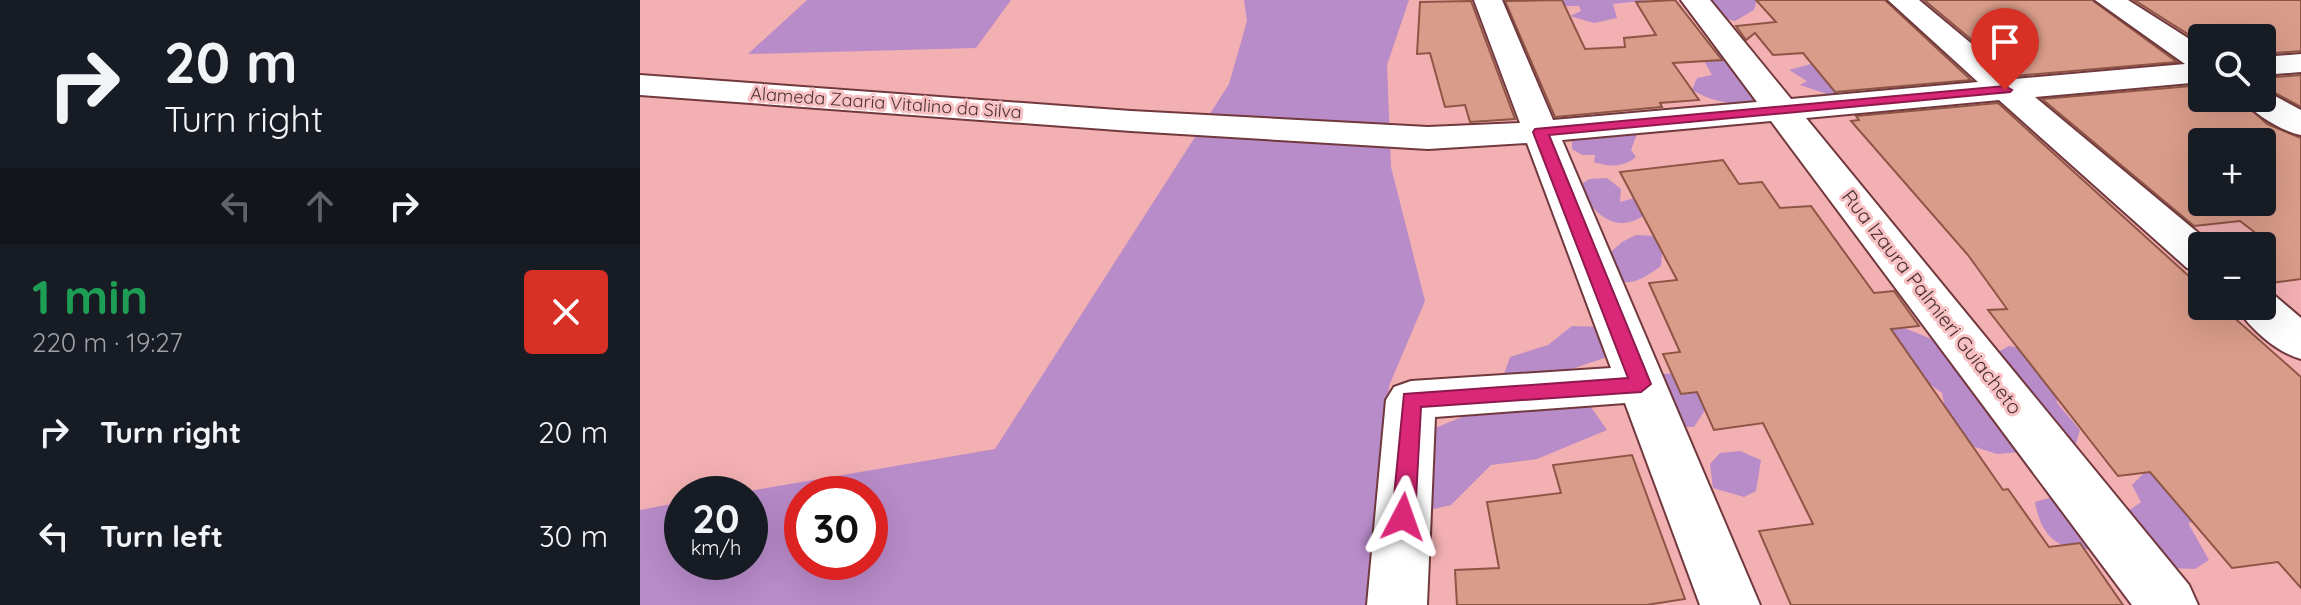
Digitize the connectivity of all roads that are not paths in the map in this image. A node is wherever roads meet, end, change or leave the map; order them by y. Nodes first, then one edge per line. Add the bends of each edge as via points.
1 (1488, 0) edge
2 (1695, 0) edge
3 (1902, 0) edge
4 (2109, 0) edge
5 (2188, 52) edge
6 (2301, 63) edge
7 (2276, 65) edge
8 (2188, 73) edge
9 (640, 85) edge
10 (2005, 90) junction
11 (2276, 109) edge
12 (1781, 110) junction
13 (2301, 125) edge
14 (1540, 132) junction
15 (2188, 246) edge
16 (2274, 320) edge
17 (2301, 343) edge
18 (1641, 384) junction
19 (1397, 605) edge
20 (1730, 605) edge
21 (2168, 605) edge

1 - 14 street
2 - 12 street, Rua Izaura Palmieri Guiacheto
3 - 10 street
4 - 5 street
6 - 7 street
8 - 10 street, Alameda Zaaria Vitalino da Silva
9 - 14 street, Alameda Zaaria Vitalino da Silva via 1368,137
10 - 12 street, Alameda Zaaria Vitalino da Silva
10 - 15 street
11 - 13 street
12 - 14 street, Alameda Zaaria Vitalino da Silva
12 - 21 street, Rua Izaura Palmieri Guiacheto
14 - 18 street
16 - 17 street
18 - 19 street via 1411,400
18 - 20 street

